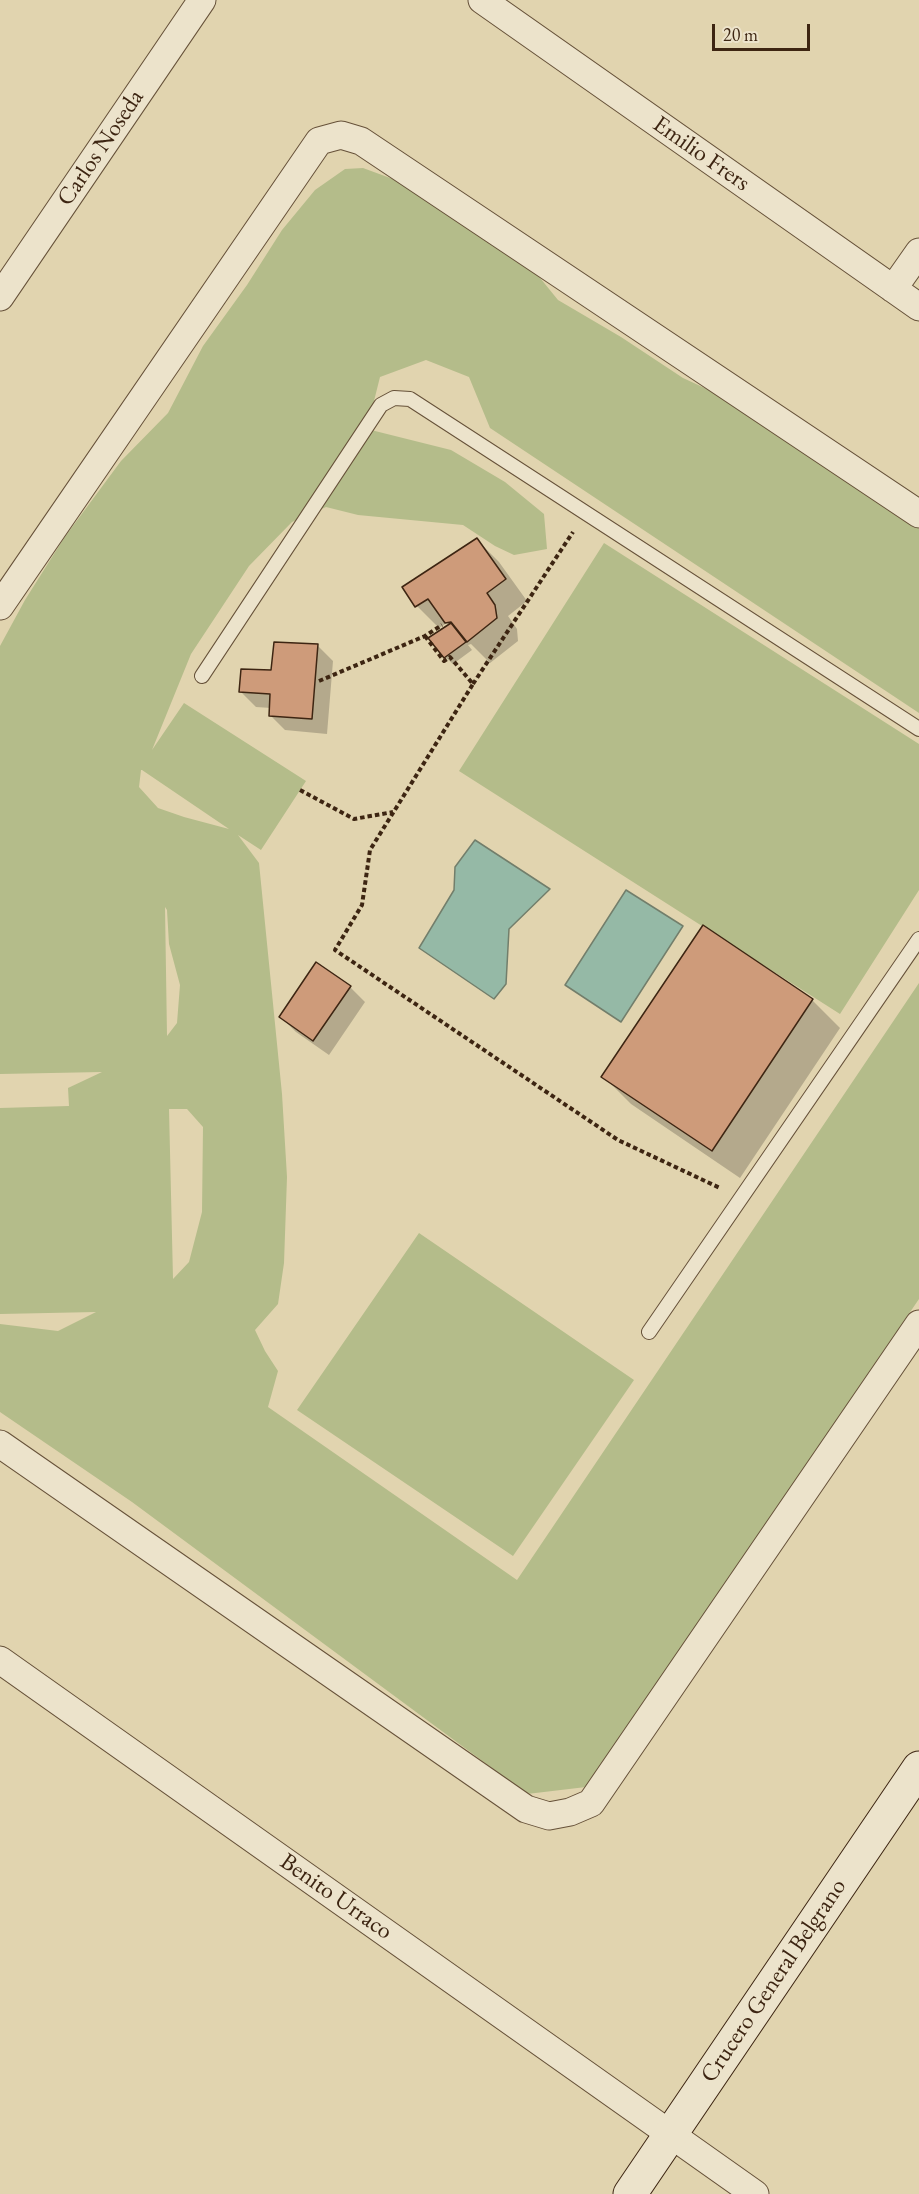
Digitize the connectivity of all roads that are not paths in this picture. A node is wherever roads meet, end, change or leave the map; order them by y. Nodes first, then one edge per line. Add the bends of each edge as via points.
1 (202, 0) edge
2 (482, 0) edge
3 (919, 252) edge
4 (893, 289) junction
5 (0, 297) edge
6 (919, 307) edge
7 (919, 514) edge
8 (0, 606) edge
9 (202, 676) dead end
10 (919, 729) edge
11 (919, 939) edge
12 (919, 1324) edge
13 (650, 1332) dead end
14 (0, 1444) edge
15 (0, 1660) edge
16 (919, 1768) edge
17 (671, 2133) junction
18 (630, 2194) edge
19 (755, 2194) edge

1 - 5 street, Carlos Noseda
2 - 4 street, Emilio Frers
3 - 4 street
4 - 6 street, Emilio Frers
7 - 8 street via 361,141 341,135 319,141
9 - 10 lane via 381,405 394,398 410,399
11 - 13 lane
12 - 14 street via 591,1803 549,1816 526,1809
15 - 17 street, Benito Urraco
16 - 17 main road, Crucero General Belgrano
17 - 18 main road, Crucero General Belgrano
17 - 19 street, Benito Urraco

